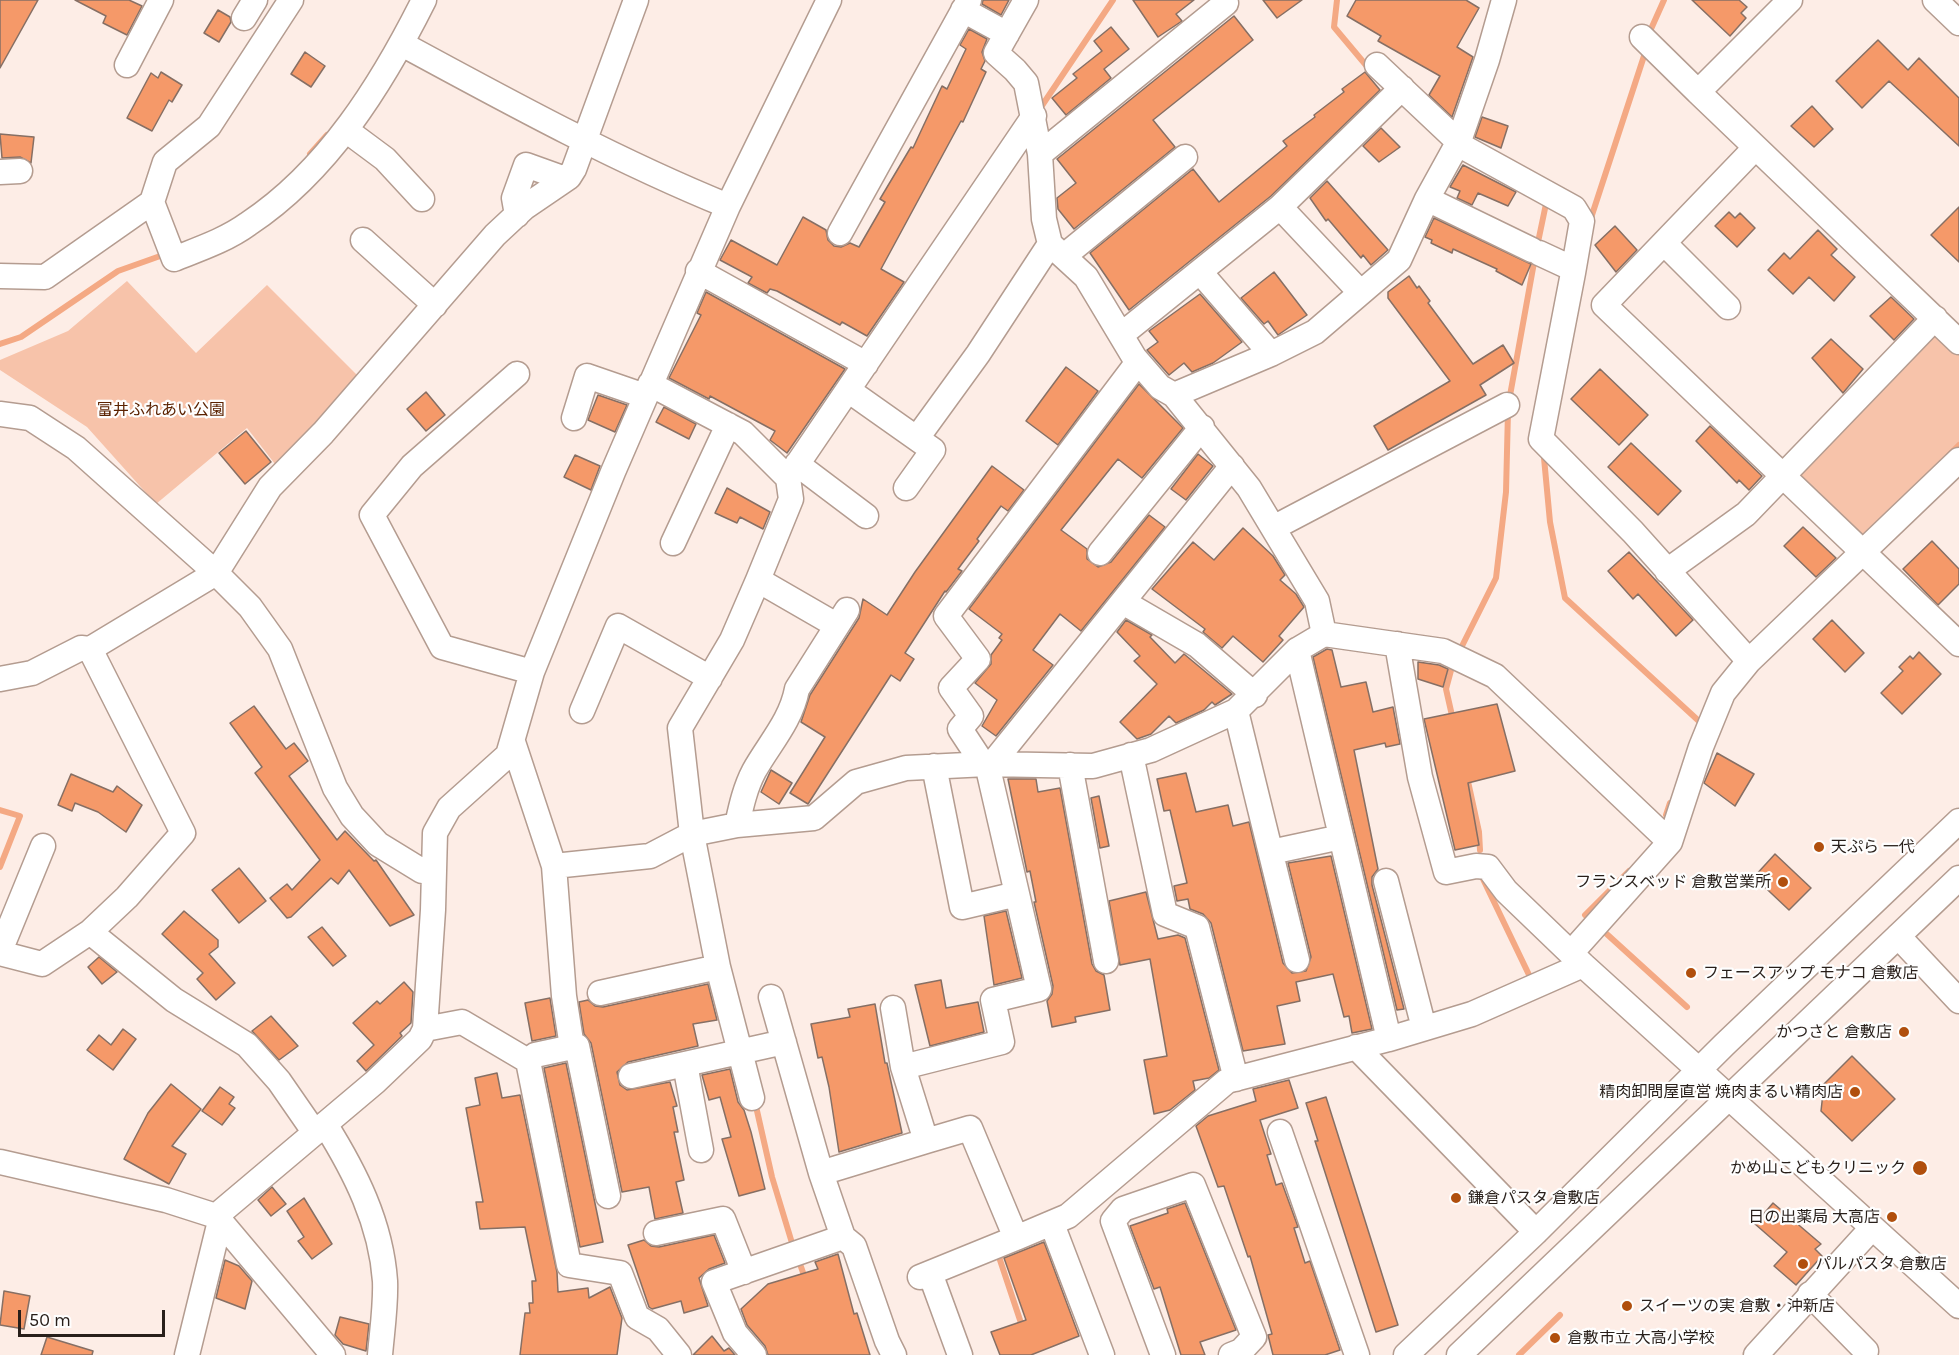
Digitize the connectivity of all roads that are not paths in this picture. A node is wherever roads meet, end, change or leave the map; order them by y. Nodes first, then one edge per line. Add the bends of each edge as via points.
1 (161, 0) edge
2 (291, 0) edge
3 (424, 0) edge
4 (636, 0) edge
5 (829, 0) edge
6 (1026, 0) edge
7 (1224, 0) edge
8 (1504, 0) edge
9 (1790, 0) edge
10 (1935, 0) edge
11 (966, 5) edge
12 (1959, 23) edge
13 (1007, 34) junction
14 (1642, 37) dead end
15 (402, 44) junction
16 (127, 65) dead end
17 (1377, 65) dead end
18 (1402, 88) junction
19 (1698, 92) junction
20 (1034, 116) junction
21 (346, 130) junction
22 (1459, 141) junction
23 (588, 143) junction
24 (1755, 148) junction
25 (1040, 154) junction
26 (1185, 157) dead end
27 (569, 175) junction
28 (422, 199) dead end
29 (1427, 199) junction
30 (152, 202) junction
31 (723, 204) junction
32 (1280, 207) junction
33 (517, 214) junction
34 (840, 232) dead end
35 (363, 240) dead end
36 (1664, 243) junction
37 (1057, 250) junction
38 (698, 271) junction
39 (1200, 272) junction
40 (1573, 273) junction
41 (0, 276) edge
42 (1360, 292) junction
43 (429, 301) junction
44 (1604, 305) junction
45 (1728, 308) dead end
46 (1935, 318) junction
47 (1121, 335) junction
48 (1959, 342) edge
49 (1271, 354) junction
50 (1138, 362) junction
51 (866, 364) junction
52 (517, 374) dead end
53 (848, 390) junction
54 (641, 391) junction
55 (1173, 395) junction
56 (1507, 405) dead end
57 (0, 414) edge
58 (574, 418) dead end
59 (728, 425) junction
60 (1202, 427) junction
61 (917, 438) junction
62 (1959, 460) edge
63 (1232, 466) junction
64 (793, 471) junction
65 (1783, 477) junction
66 (906, 488) dead end
67 (866, 516) dead end
68 (1274, 528) junction
69 (673, 543) dead end
70 (1858, 549) junction
71 (1100, 553) dead end
72 (211, 569) junction
73 (1667, 571) junction
74 (758, 580) junction
75 (1123, 602) junction
76 (1324, 634) junction
77 (1397, 644) junction
78 (1959, 644) edge
79 (90, 649) junction
80 (1297, 650) junction
81 (1749, 661) junction
82 (526, 670) junction
83 (710, 678) junction
84 (0, 679) edge
85 (1255, 695) junction
86 (582, 711) dead end
87 (1236, 711) junction
88 (513, 742) junction
89 (1131, 755) junction
90 (987, 764) junction
91 (1070, 765) junction
92 (934, 766) junction
93 (1959, 821) edge
94 (737, 825) junction
95 (692, 834) junction
96 (1341, 837) junction
97 (1670, 842) junction
98 (43, 846) dead end
99 (1271, 852) junction
100 (554, 866) junction
101 (429, 871) junction
102 (1959, 878) edge
103 (1386, 881) dead end
104 (1017, 894) junction
105 (90, 932) junction
106 (1898, 936) junction
107 (2, 955) edge
108 (1577, 959) junction
109 (1298, 960) dead end
110 (1106, 962) dead end
111 (718, 967) junction
112 (600, 993) dead end
113 (771, 998) dead end
114 (1959, 1001) edge
115 (893, 1008) dead end
116 (1424, 1028) junction
117 (424, 1029) junction
118 (1389, 1039) junction
119 (784, 1042) junction
120 (570, 1047) junction
121 (1356, 1047) junction
122 (741, 1052) junction
123 (528, 1061) junction
124 (685, 1064) junction
125 (903, 1067) junction
126 (1699, 1070) junction
127 (631, 1076) dead end
128 (1236, 1079) junction
129 (1728, 1097) junction
130 (752, 1098) dead end
131 (320, 1129) junction
132 (1280, 1132) dead end
133 (926, 1141) junction
134 (701, 1150) dead end
135 (0, 1162) edge
136 (821, 1173) junction
137 (608, 1196) dead end
138 (218, 1218) junction
139 (1052, 1224) junction
140 (1872, 1228) junction
141 (1536, 1232) junction
142 (656, 1233) dead end
143 (843, 1237) junction
144 (1016, 1238) junction
145 (744, 1272) junction
146 (1810, 1294) junction
147 (1959, 1306) edge
148 (1866, 1352) dead end
149 (1238, 1354) edge
150 (187, 1355) edge
151 (333, 1355) edge
152 (380, 1355) edge
153 (679, 1355) edge
154 (754, 1355) edge
155 (894, 1355) edge
156 (960, 1355) edge
157 (1102, 1355) edge
158 (1163, 1355) edge
159 (1357, 1355) edge
160 (1406, 1355) edge
161 (1459, 1355) edge
162 (1756, 1355) edge

1 - 16 street
2 - 30 street via 209,126 165,162
3 - 15 street
4 - 23 street
5 - 31 street
6 - 13 street
7 - 25 street via 1226,3
8 - 22 street
9 - 19 street
10 - 12 street
11 - 13 street
11 - 34 street
13 - 20 street via 996,53 1026,83
14 - 19 street
15 - 21 street
15 - 23 street
17 - 18 street
18 - 22 street
18 - 32 street
19 - 24 street
20 - 25 street
20 - 51 street
21 - 28 street via 385,159
21 - 30 street via 274,206 246,226 174,259
22 - 29 street
22 - 40 street via 1465,148 1574,208 1582,221
23 - 27 street
23 - 31 street
24 - 36 street
24 - 46 street
25 - 37 street via 1044,219
26 - 37 street
27 - 33 street
27 - 33 street via 526,165 514,198
29 - 40 street
29 - 42 street via 1399,260
30 - 41 street via 45,277
31 - 38 street
32 - 39 street
32 - 42 street
33 - 43 street
35 - 43 street
36 - 44 street
36 - 45 street
37 - 47 street via 1086,277
37 - 61 street
38 - 51 street
38 - 54 street
39 - 47 street
39 - 49 street
40 - 44 street
40 - 73 street via 1541,439
42 - 49 street via 1315,333
43 - 72 street via 323,433 270,487
44 - 65 street
46 - 48 street
46 - 65 street
47 - 50 street
49 - 55 street
50 - 55 street via 1160,387
50 - 90 street via 946,616 978,659 951,688 971,716 960,729
51 - 53 street
52 - 82 street via 412,466 372,515 442,647
53 - 61 street
53 - 64 street
54 - 58 street via 587,376
54 - 59 street
54 - 82 street
55 - 60 street
56 - 68 street
57 - 72 street via 30,418 76,448
59 - 64 street
59 - 69 street
60 - 63 street
60 - 71 street
61 - 66 street via 933,450
62 - 70 street
63 - 68 street
63 - 75 street
64 - 67 street
64 - 74 street via 791,499
65 - 70 street
65 - 73 street via 1746,514
68 - 76 street via 1317,601
70 - 78 street
70 - 81 street
72 - 79 street
72 - 101 street via 250,607 280,649 335,788 352,816 378,844
73 - 81 street
74 - 83 street via 732,640
74 - 94 street via 841,617 753,773
75 - 85 street via 1197,645
75 - 90 street
76 - 77 street
76 - 80 street
77 - 97 street via 1443,651 1495,676
77 - 108 street via 1420,777 1446,872 1488,867 1506,891
79 - 84 street via 81,648 32,673
79 - 105 street via 183,833
80 - 85 street
80 - 96 street
81 - 97 street via 1723,693
82 - 88 street
83 - 86 street via 618,626
83 - 95 street via 680,728
85 - 87 street
87 - 89 street via 1186,736
87 - 99 street
88 - 100 street
88 - 101 street via 508,755 443,816 435,834
89 - 91 street via 1093,766
89 - 128 street via 1164,914 1197,927
90 - 91 street
90 - 92 street
90 - 104 street
91 - 110 street
92 - 94 street via 906,768 856,782 814,818
92 - 104 street via 963,907
93 - 126 street
94 - 95 street
95 - 100 street via 650,855
95 - 111 street
96 - 99 street
96 - 118 street
97 - 108 street via 1596,924
98 - 107 street
99 - 109 street
100 - 120 street
101 - 117 street
102 - 106 street
103 - 116 street
104 - 125 street via 1039,989 993,1000 1002,1042
105 - 107 street via 42,964
105 - 131 street via 174,1000 247,1045
106 - 114 street
106 - 129 street
108 - 116 street via 1472,1014
108 - 126 street
111 - 112 street
111 - 122 street
113 - 119 street
115 - 125 street
116 - 118 street
117 - 123 street via 462,1022
117 - 131 street via 420,1039
118 - 121 street
119 - 122 street
119 - 136 street
120 - 123 street via 535,1055
120 - 137 street via 577,1046
121 - 128 street
121 - 141 street
122 - 124 street
122 - 130 street
123 - 153 street via 569,1265 620,1273 637,1317 658,1329
124 - 127 street
124 - 134 street
125 - 133 street
126 - 129 street
126 - 141 street
128 - 139 street via 1227,1081 1068,1216
129 - 140 street
129 - 161 street
131 - 138 street
131 - 152 street via 353,1168 381,1250 385,1283
132 - 159 street
133 - 136 street
133 - 144 street via 970,1128
135 - 138 street via 166,1200
136 - 143 street
138 - 150 street
138 - 151 street
139 - 144 street
139 - 157 street
140 - 146 street
140 - 147 street
141 - 160 street
142 - 145 street via 723,1219
143 - 145 street
143 - 155 street via 854,1246
144 - 156 street via 925,1275
145 - 154 street via 714,1282 735,1333
146 - 148 street
146 - 162 street
149 - 158 street via 1254,1337 1193,1185 1123,1209 1113,1221

